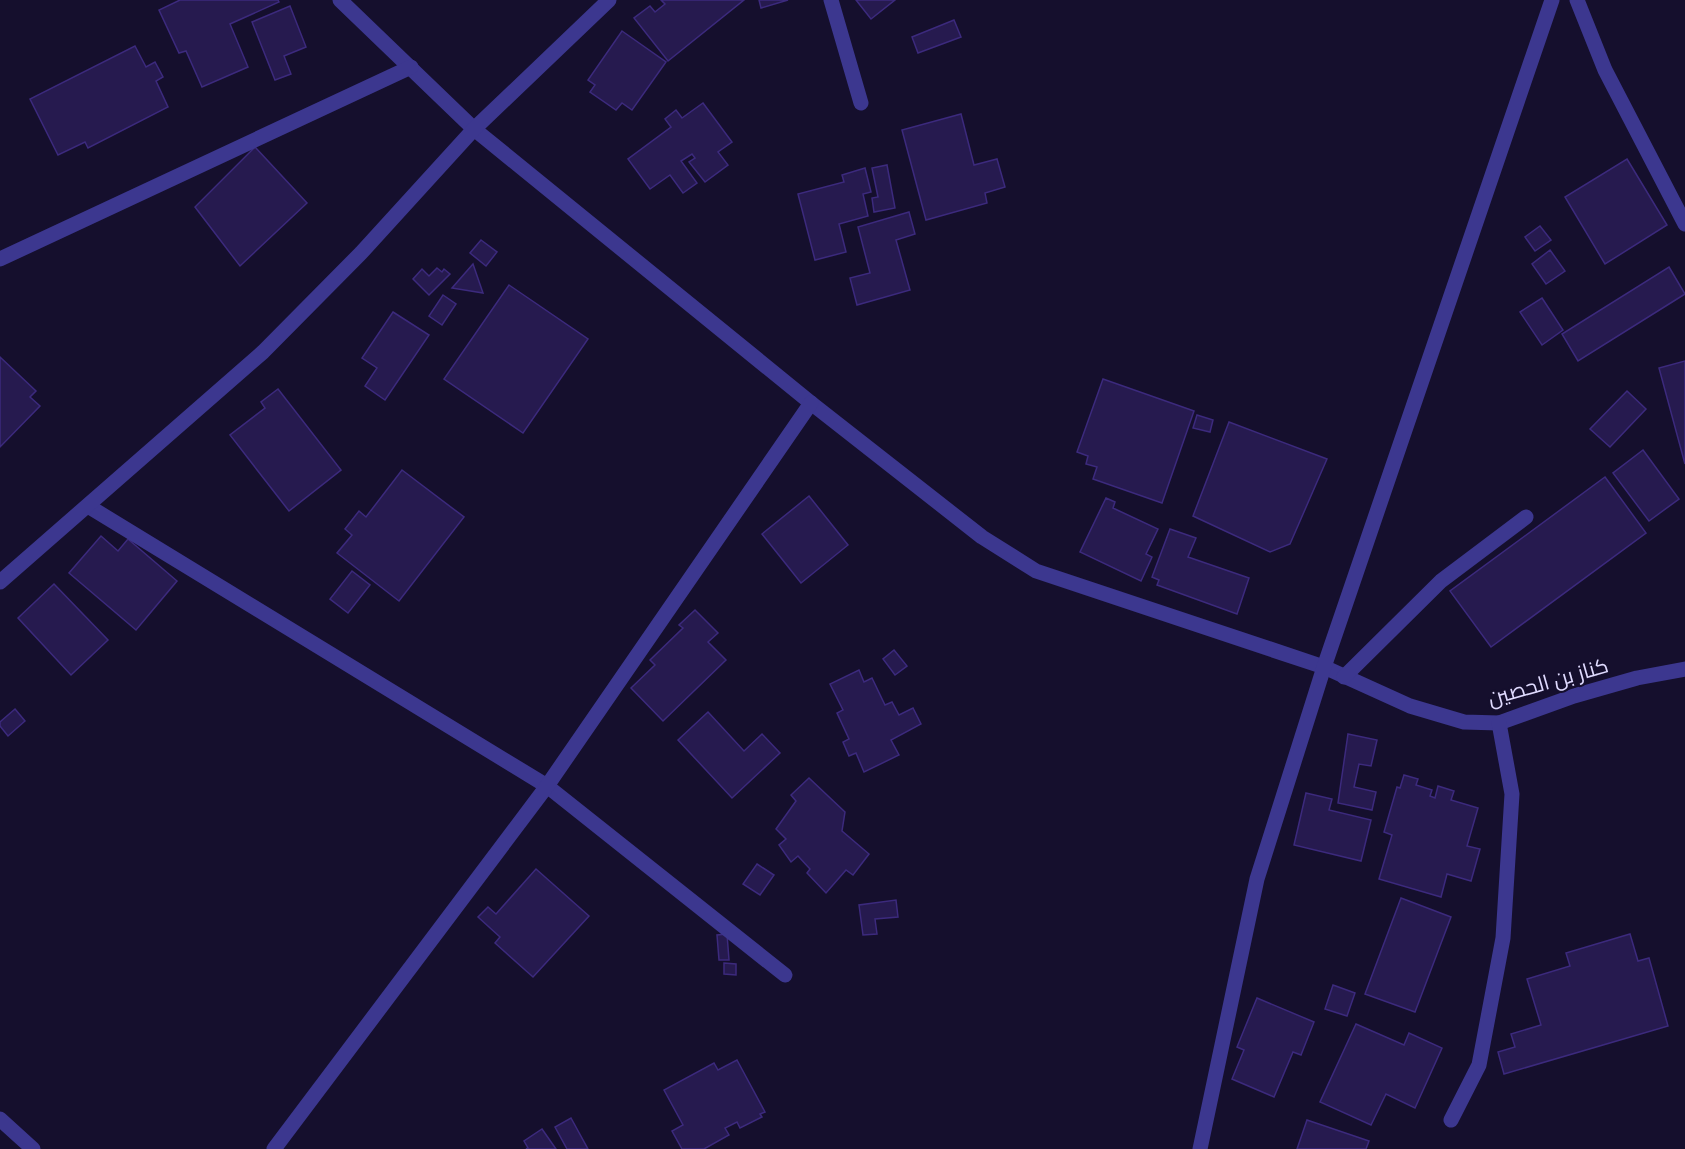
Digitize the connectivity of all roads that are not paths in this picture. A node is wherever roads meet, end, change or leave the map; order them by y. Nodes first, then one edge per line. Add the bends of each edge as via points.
1 (340, 0) edge
2 (609, 0) edge
3 (831, 0) edge
4 (1551, 0) edge
5 (1577, 0) edge
6 (411, 67) junction
7 (861, 104) dead end
8 (474, 129) junction
9 (1685, 224) edge
10 (0, 259) edge
11 (811, 403) junction
12 (88, 506) junction
13 (1526, 517) dead end
14 (0, 582) edge
15 (1324, 667) junction
16 (1685, 669) edge
17 (1344, 677) junction
18 (1499, 723) junction
19 (547, 786) junction
20 (785, 975) dead end
21 (0, 1119) edge
22 (1451, 1120) dead end
23 (33, 1149) edge
24 (274, 1149) edge
25 (1200, 1149) edge

1 - 6 street, كناز بن الحصين
2 - 8 street
3 - 7 street
4 - 15 street
5 - 9 street via 1605,70
6 - 8 street, كناز بن الحصين
6 - 10 street
8 - 11 street, كناز بن الحصين
8 - 12 street via 361,253 263,352
11 - 15 street, كناز بن الحصين via 982,537 1036,571
11 - 19 street
12 - 14 street
12 - 19 street
13 - 17 street via 1441,581
15 - 17 street, كناز بن الحصين
15 - 25 street via 1257,879
16 - 18 street, كناز بن الحصين via 1574,696
17 - 18 street, كناز بن الحصين via 1433,714 1464,722
18 - 22 street via 1512,794 1503,938 1479,1065
19 - 20 street
19 - 24 street
21 - 23 street

